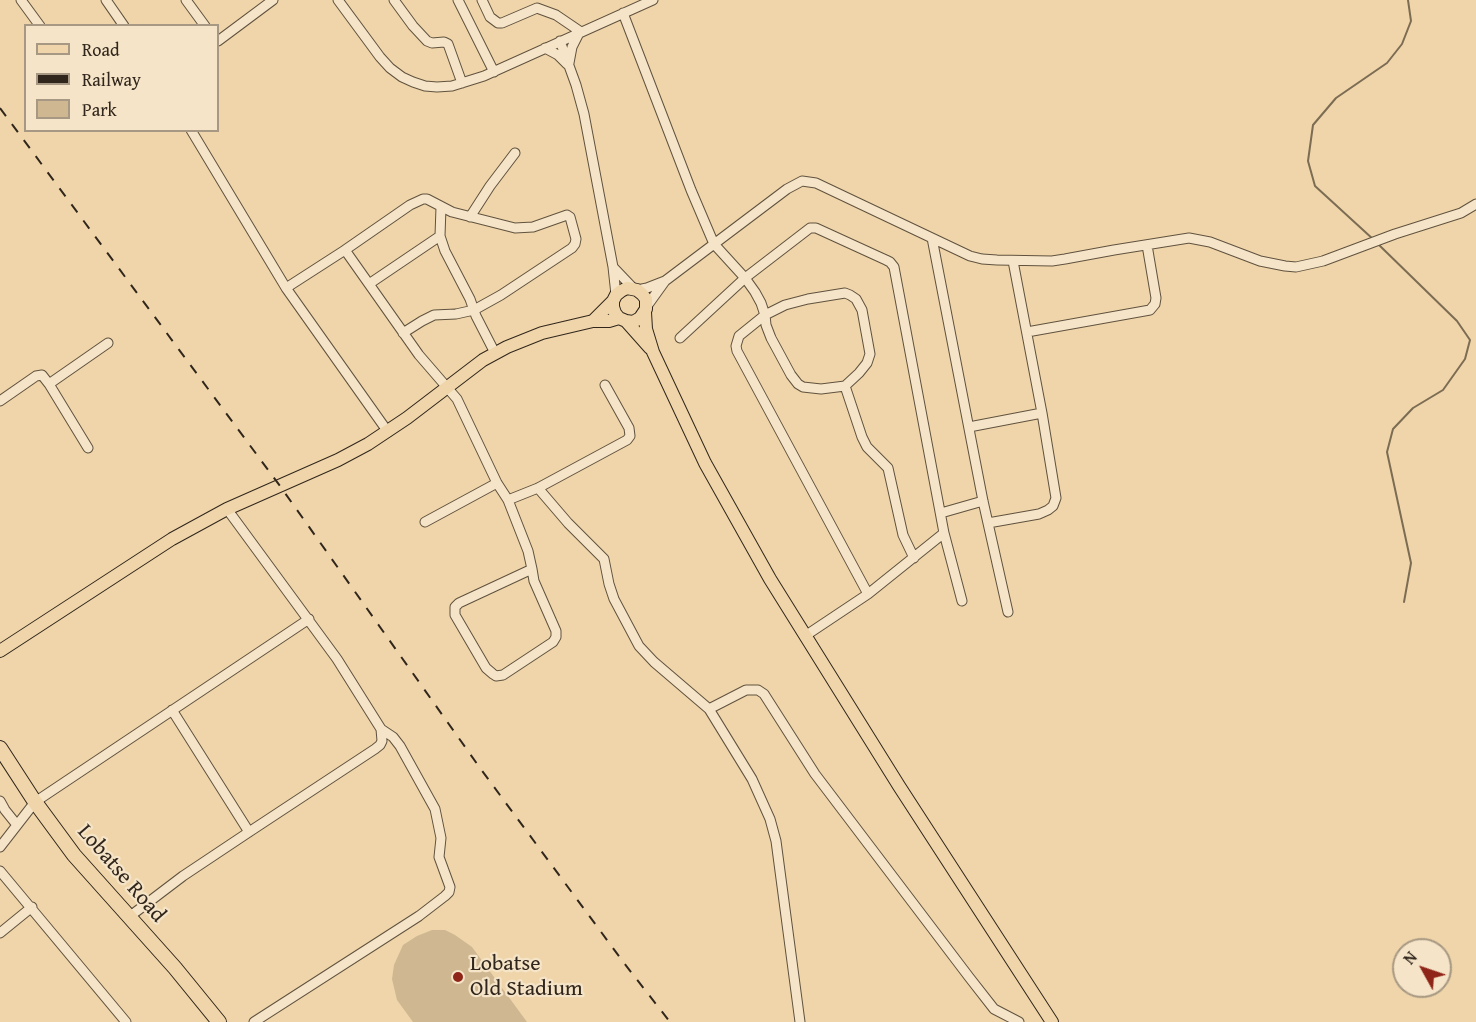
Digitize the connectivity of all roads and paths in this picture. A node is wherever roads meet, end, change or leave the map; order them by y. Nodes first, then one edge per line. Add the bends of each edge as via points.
1 (21, 0) edge
2 (106, 0) edge
3 (186, 0) edge
4 (254, 0) edge
5 (273, 0) edge
6 (338, 0) edge
7 (394, 0) edge
8 (458, 0) edge
9 (482, 0) edge
10 (653, 0) edge
11 (260, 9) junction
12 (623, 13) junction
13 (39, 24) edge
14 (123, 24) edge
15 (204, 24) edge
16 (581, 32) junction
17 (219, 40) edge
18 (560, 41) junction
19 (544, 48) junction
20 (569, 66) junction
21 (494, 72) junction
22 (462, 83) junction
23 (191, 132) edge
24 (515, 153) dead end
25 (1476, 204) edge
26 (441, 207) junction
27 (470, 217) junction
28 (441, 236) junction
29 (932, 238) junction
30 (714, 244) junction
31 (1147, 245) junction
32 (345, 250) junction
33 (1013, 261) junction
34 (613, 267) junction
35 (745, 278) junction
36 (665, 281) junction
37 (369, 284) junction
38 (286, 288) junction
39 (635, 289) junction
40 (615, 298) junction
41 (646, 309) junction
42 (474, 310) junction
43 (765, 315) junction
44 (622, 320) junction
45 (593, 321) junction
46 (1027, 332) junction
47 (403, 333) junction
48 (680, 338) dead end
49 (108, 343) dead end
50 (653, 352) junction
51 (495, 353) junction
52 (49, 384) junction
53 (605, 385) dead end
54 (845, 386) junction
55 (447, 388) junction
56 (0, 401) edge
57 (1042, 413) junction
58 (969, 427) junction
59 (388, 432) junction
60 (88, 448) dead end
61 (497, 483) junction
62 (538, 488) junction
63 (508, 500) junction
64 (983, 501) junction
65 (227, 509) junction
66 (941, 513) junction
67 (425, 522) dead end
68 (988, 523) junction
69 (944, 533) junction
70 (914, 558) junction
71 (532, 569) junction
72 (868, 594) junction
73 (962, 601) dead end
74 (1008, 612) dead end
75 (309, 619) junction
76 (805, 636) junction
77 (0, 651) edge
78 (709, 709) junction
79 (172, 710) junction
80 (381, 729) junction
81 (0, 748) edge
82 (0, 801) edge
83 (35, 802) junction
84 (17, 825) junction
85 (249, 832) junction
86 (0, 847) edge
87 (0, 870) edge
88 (32, 907) junction
89 (129, 917) junction
90 (0, 933) edge
91 (126, 1022) edge
92 (219, 1022) edge
93 (254, 1022) edge
94 (800, 1022) edge
95 (1018, 1022) edge
96 (1052, 1022) edge

1 - 13 street
2 - 14 street
3 - 15 street
4 - 11 street
5 - 11 street
6 - 22 street via 380,57 402,77 425,86
7 - 22 street via 427,41 448,44
8 - 21 street
9 - 16 street via 490,17 498,23 537,8
10 - 12 street
11 - 17 street
12 - 16 street
12 - 30 street
16 - 18 street
16 - 20 street via 572,47
18 - 19 street
18 - 20 street
19 - 20 street
19 - 21 street
20 - 34 street via 584,114
21 - 22 street
23 - 38 street
24 - 27 street
25 - 31 street via 1461,213 1296,267 1260,261 1202,240
26 - 27 street
26 - 28 street
26 - 32 street via 427,199 417,201
27 - 42 street via 525,228 569,216 576,239 572,248
28 - 37 street
28 - 42 street
29 - 30 street via 816,183 802,181
29 - 33 street via 970,256
29 - 58 street
30 - 35 street
30 - 36 street
31 - 33 street via 1065,260
31 - 46 street via 1156,298 1150,309
32 - 37 street
32 - 38 street
33 - 46 street
34 - 39 street
34 - 40 street
35 - 43 street
35 - 48 street
35 - 66 street via 813,227 892,264
36 - 39 street
36 - 41 street
37 - 47 street
38 - 59 street
39 - 40 main road via 627,288
39 - 41 main road via 646,299
40 - 44 main road via 613,308
40 - 45 main road
41 - 44 main road via 640,318
41 - 50 main road via 646,329
42 - 47 street via 434,315
42 - 51 street
43 - 54 street via 771,338 798,384 821,389
43 - 54 street via 808,298 839,293 856,299 862,310 870,354 867,363
43 - 72 street via 739,336 737,351
44 - 45 main road
44 - 50 main road
45 - 51 main road via 542,333
46 - 57 street
47 - 55 street
49 - 52 street
50 - 76 main road via 711,472
51 - 55 main road
52 - 56 street via 38,375
52 - 60 street
53 - 62 street via 630,436 623,444
54 - 70 street via 867,447 888,468 903,535
55 - 59 main road
55 - 61 street via 460,405
57 - 58 street
57 - 68 street via 1055,502 1039,514
58 - 64 street
59 - 65 main road via 345,457
61 - 63 street
61 - 67 street
62 - 63 street
62 - 78 street via 604,560 614,599 639,646
63 - 71 street
64 - 66 street
64 - 68 street
65 - 75 street
65 - 77 main road via 172,539
66 - 69 street
68 - 74 street
69 - 70 street
69 - 73 street
70 - 72 street
71 - 71 street via 455,607 455,615 496,676 556,637
72 - 76 street
75 - 79 street
75 - 80 street
76 - 96 main road
78 - 94 street via 752,779 772,825
78 - 95 street via 746,690 764,694 815,774 969,977 994,1009
79 - 83 street
79 - 85 street
80 - 85 street via 380,745 375,749
80 - 93 street via 400,746 435,809 441,838 439,857 449,891 419,916
81 - 83 highway, Lobatse Road
82 - 84 street
83 - 84 street
83 - 89 highway, Lobatse Road via 74,855
84 - 86 street
85 - 89 street
87 - 88 street
88 - 90 street
88 - 91 street
89 - 92 highway, Lobatse Road

